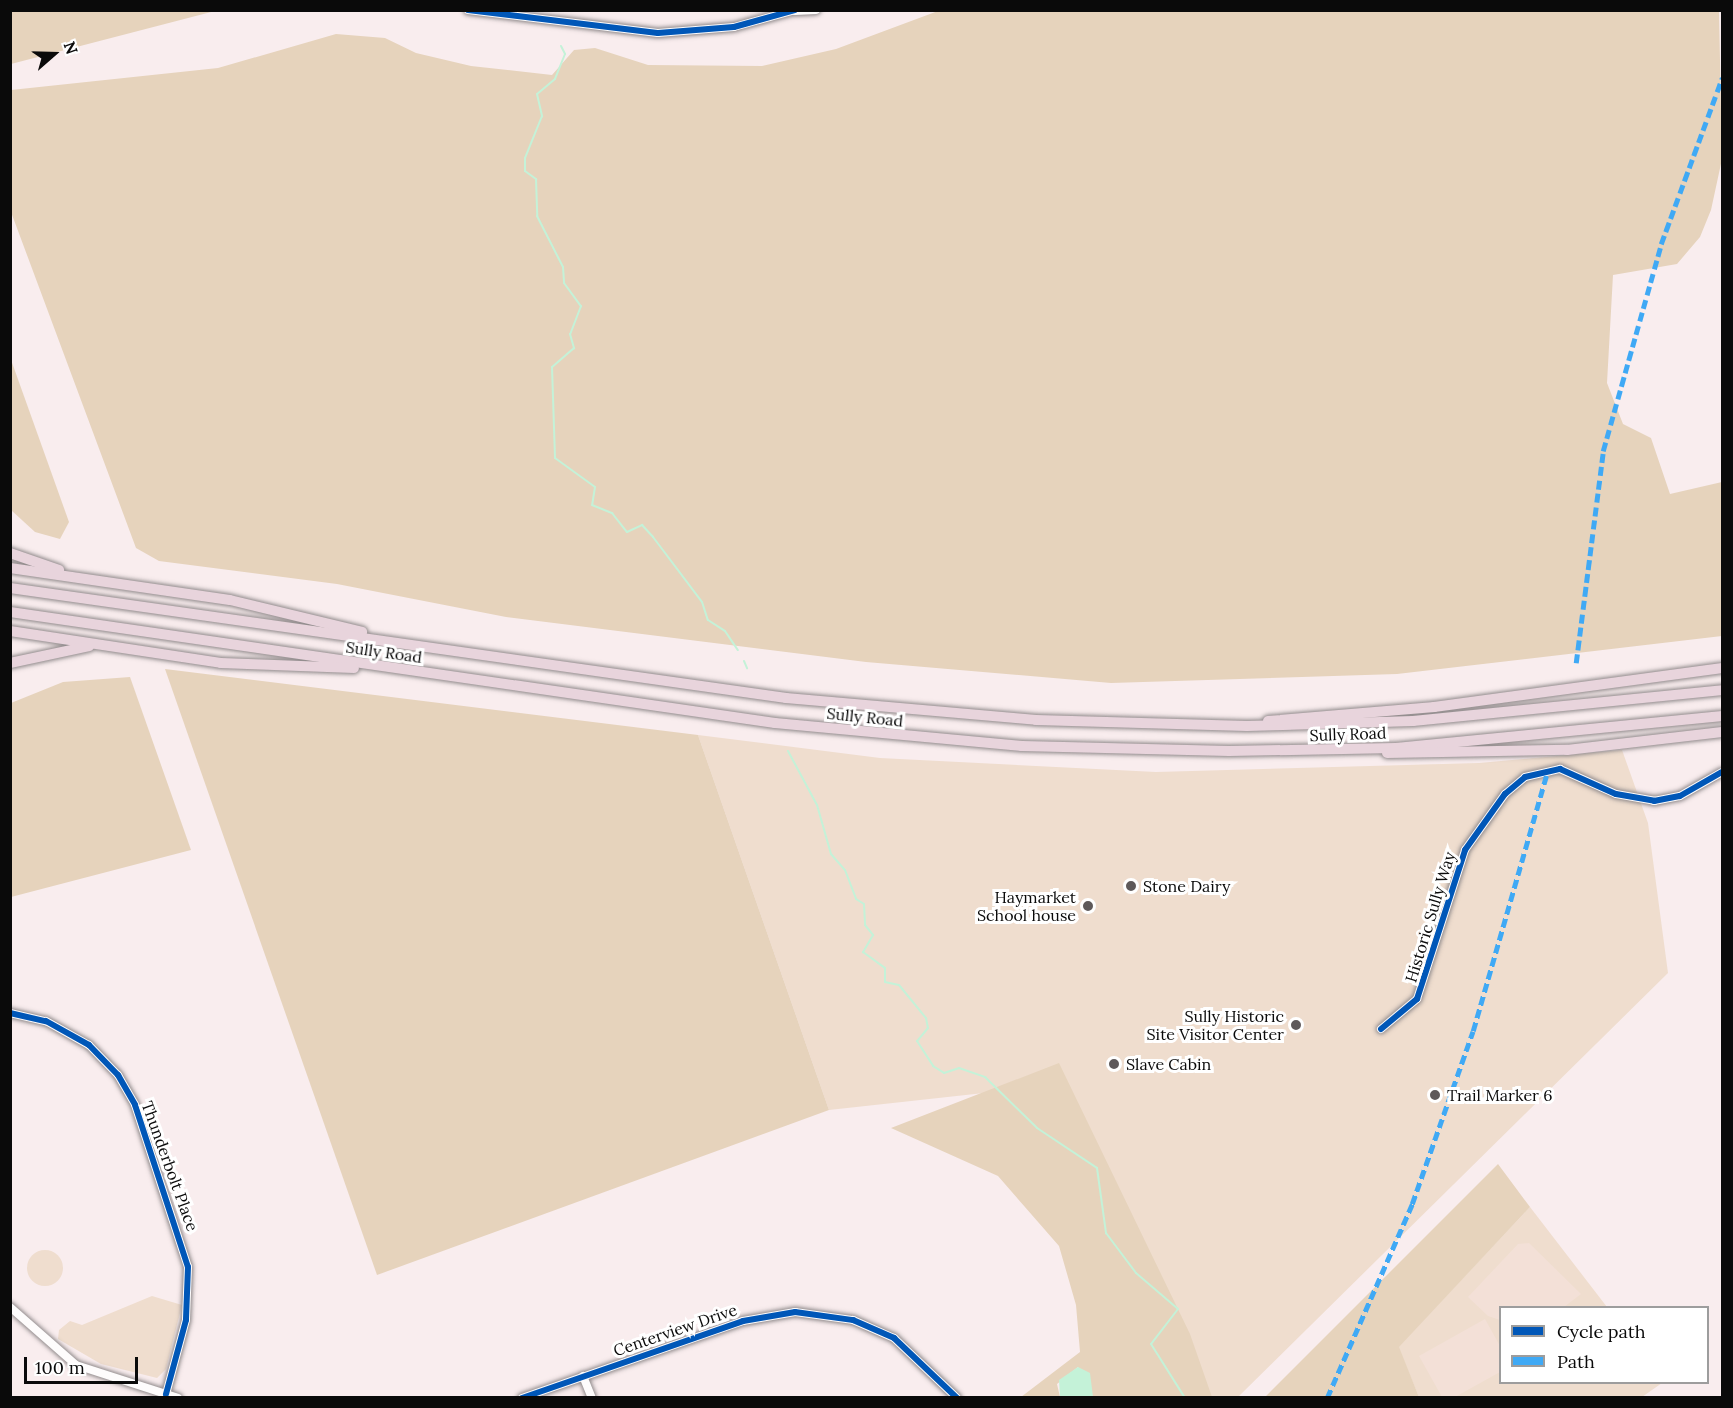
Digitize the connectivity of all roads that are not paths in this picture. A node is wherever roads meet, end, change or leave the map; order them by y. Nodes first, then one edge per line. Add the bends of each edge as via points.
1 (468, 10) edge
2 (816, 10) edge
3 (795, 11) edge
4 (10, 553) edge
5 (10, 568) edge
6 (88, 580) junction
7 (10, 588) edge
8 (10, 612) edge
9 (10, 631) edge
10 (99, 645) junction
11 (426, 647) junction
12 (10, 663) edge
13 (1722, 668) edge
14 (405, 670) junction
15 (1722, 673) edge
16 (1664, 679) junction
17 (1722, 690) edge
18 (1722, 716) edge
19 (1247, 726) junction
20 (1722, 732) edge
21 (1354, 749) junction
22 (1722, 772) edge
23 (10, 1013) edge
24 (1381, 1029) dead end
25 (10, 1307) edge
26 (583, 1376) junction
27 (166, 1394) junction
28 (178, 1398) edge
29 (522, 1398) edge
30 (592, 1398) edge
31 (957, 1398) edge

1 - 3 street via 658,33 734,27
2 - 3 street
4 - 6 highway
5 - 6 highway
6 - 11 highway via 261,606
7 - 11 highway, Sully Road
8 - 14 highway, Sully Road
9 - 10 highway
10 - 12 highway
10 - 14 highway via 249,666
11 - 19 highway, Sully Road via 880,708 1078,723
13 - 16 highway
14 - 21 highway, Sully Road via 776,723 938,740 1146,751
15 - 16 highway
16 - 19 highway via 1406,710 1294,715
17 - 19 highway, Sully Road via 1497,715
18 - 21 highway, Sully Road via 1561,736
20 - 21 highway via 1541,752 1419,757
22 - 24 street, Historic Sully Way via 1680,796 1654,801 1626,797 1560,769 1525,777 1505,794 1465,850 1418,999
23 - 27 street, Thunderbolt Place via 46,1021 89,1045 118,1075 135,1105 188,1267 186,1320
25 - 27 street via 76,1365
26 - 29 street, Centerview Drive
26 - 30 street
26 - 31 street, Centerview Drive via 743,1321 795,1312 853,1320 894,1338
27 - 28 street

